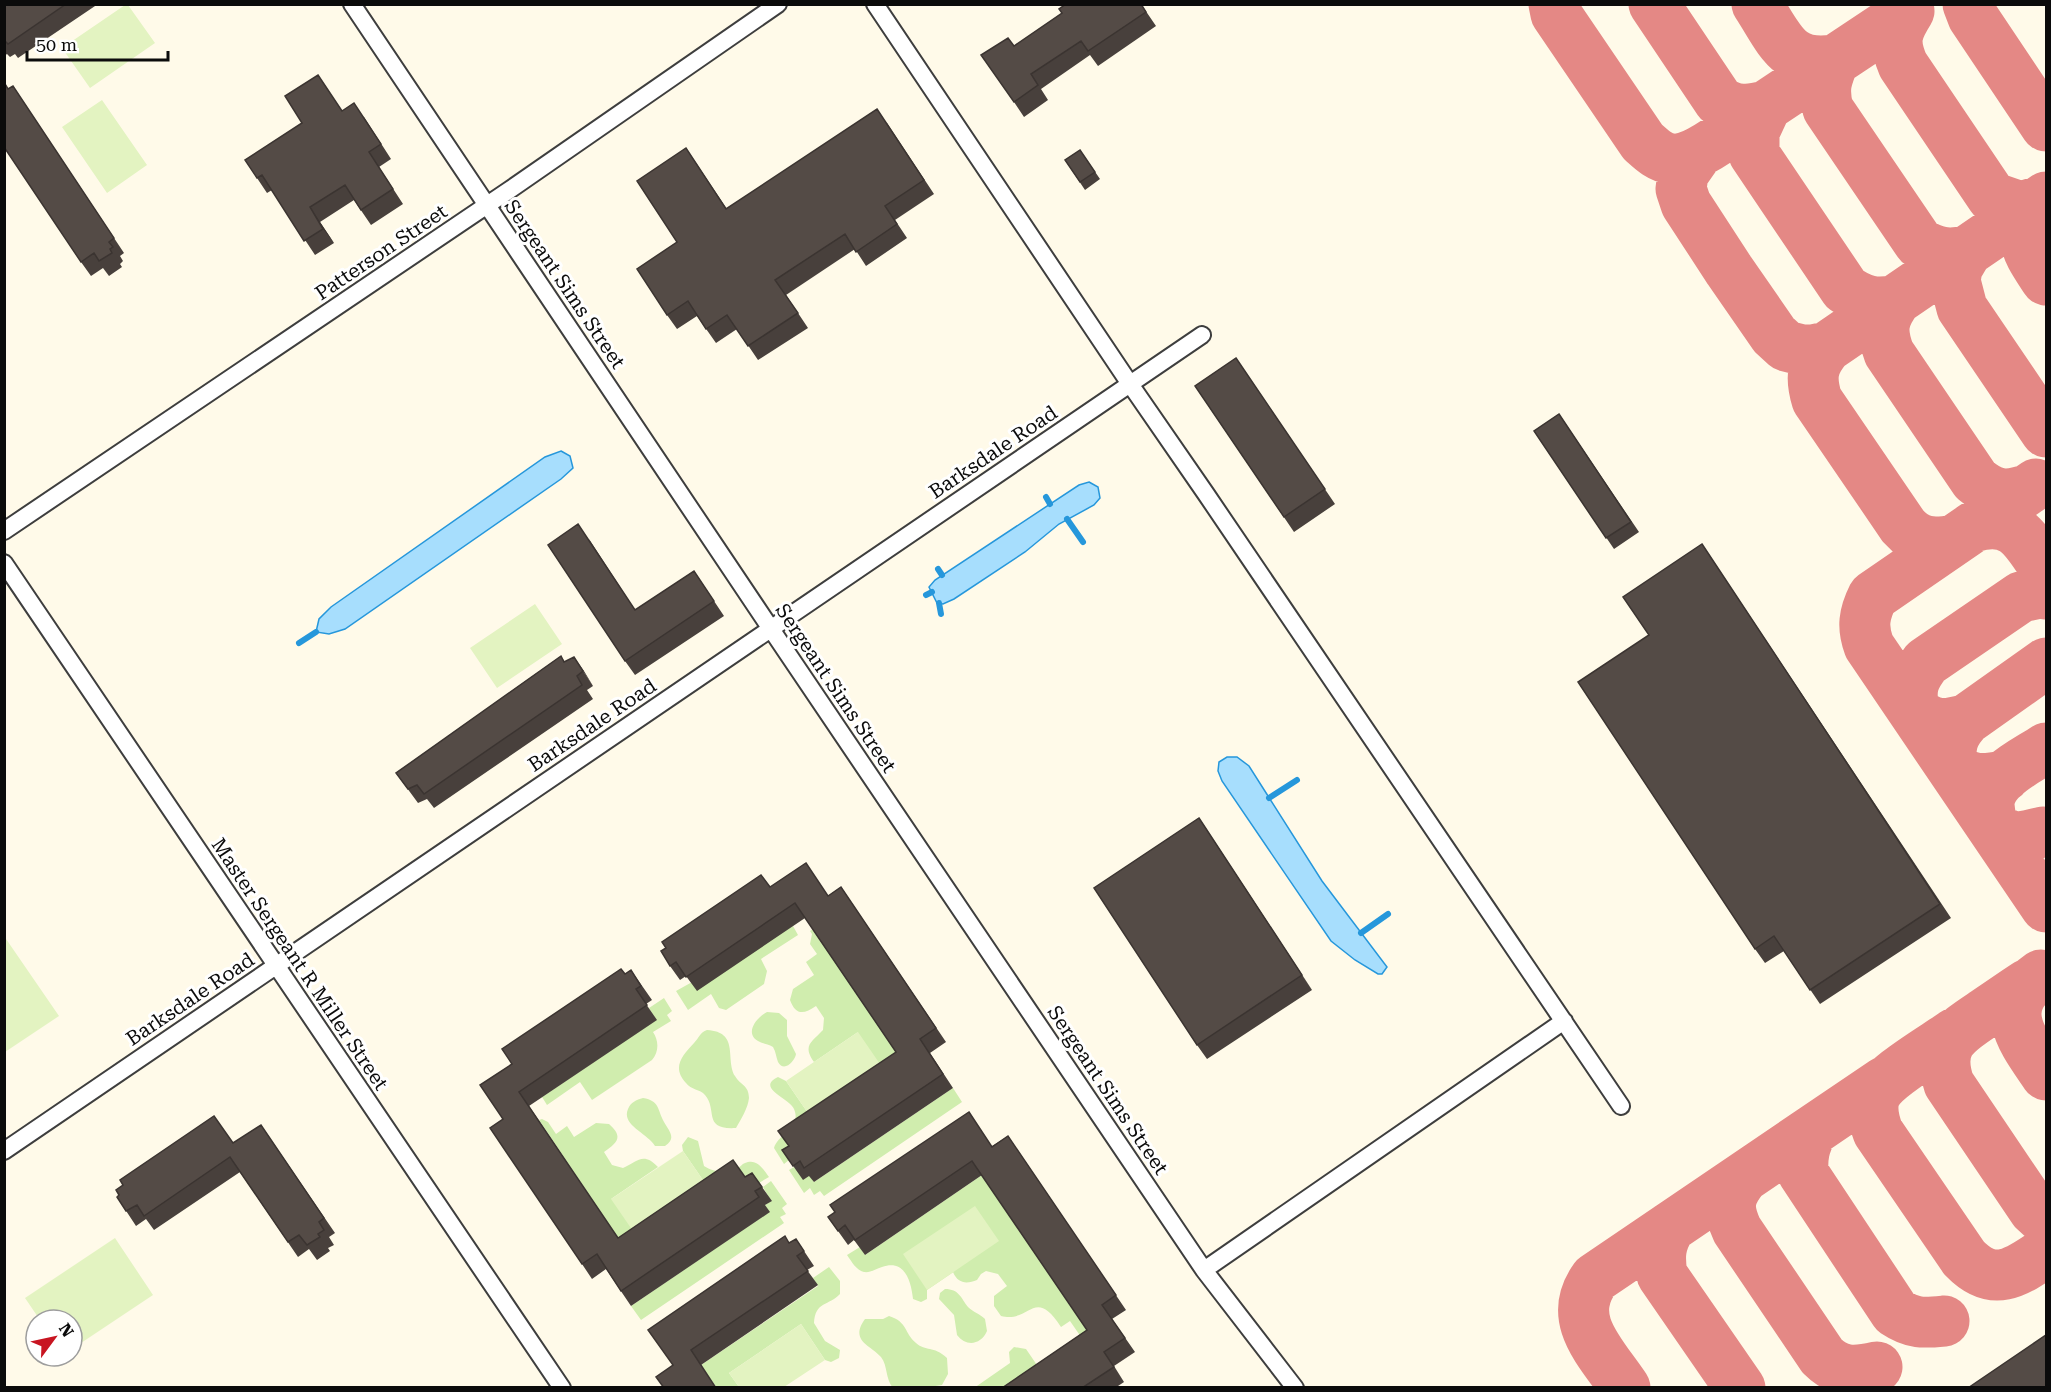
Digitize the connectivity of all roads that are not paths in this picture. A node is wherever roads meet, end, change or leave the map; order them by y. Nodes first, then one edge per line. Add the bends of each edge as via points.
1 (352, 4) edge
2 (778, 4) edge
3 (875, 4) edge
4 (487, 206) junction
5 (1202, 335) dead end
6 (1130, 384) junction
7 (4, 531) edge
8 (4, 563) edge
9 (771, 629) junction
10 (277, 965) junction
11 (1564, 1021) junction
12 (1621, 1106) dead end
13 (4, 1151) edge
14 (1204, 1270) junction
15 (562, 1388) edge
16 (1294, 1388) edge

1 - 4 street, Sergeant Sims Street
2 - 4 street, Patterson Street
3 - 6 street
4 - 7 street, Patterson Street
4 - 9 street, Sergeant Sims Street
5 - 6 street, Barksdale Road
6 - 9 street, Barksdale Road
6 - 11 street
8 - 10 street, Master Sergeant R Miller Street
9 - 10 street, Barksdale Road
9 - 14 street, Sergeant Sims Street
10 - 13 street, Barksdale Road
10 - 15 street, Master Sergeant R Miller Street
11 - 12 street
11 - 14 street
14 - 16 street, Sergeant Sims Street

